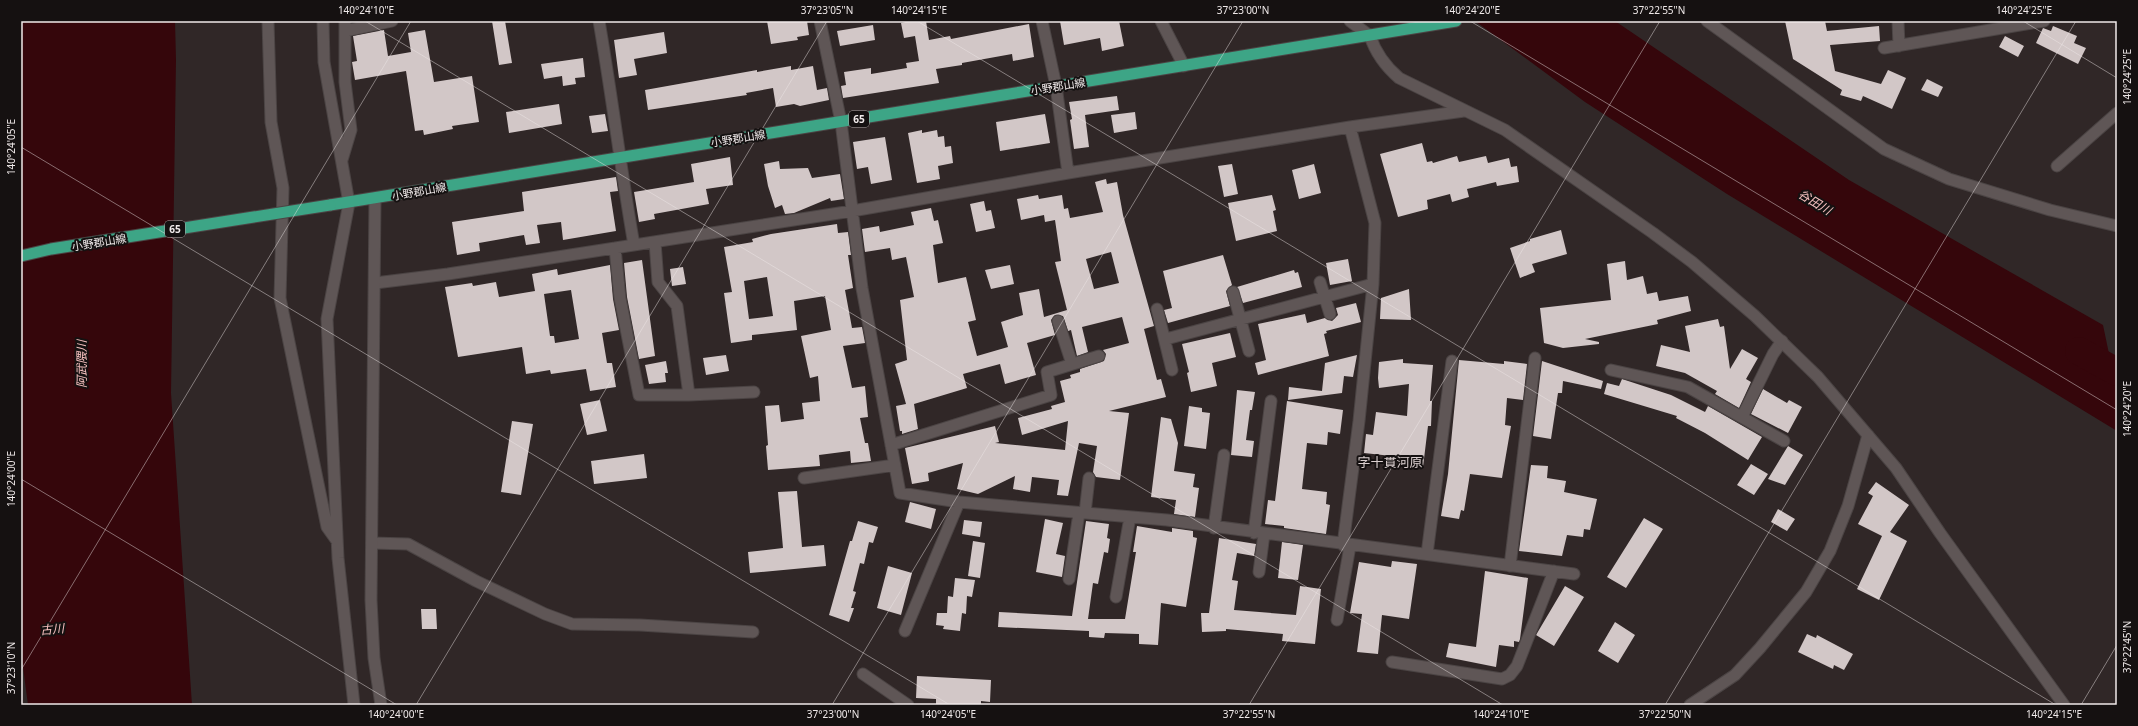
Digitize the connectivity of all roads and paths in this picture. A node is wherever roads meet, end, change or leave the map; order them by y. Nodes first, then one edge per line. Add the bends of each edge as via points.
1 (268, 21) edge
2 (323, 21) edge
3 (392, 21) edge
4 (599, 21) edge
5 (820, 21) edge
6 (1042, 21) edge
7 (1161, 21) edge
8 (1350, 21) edge
9 (1362, 21) edge
10 (1456, 21) edge
11 (1707, 21) edge
12 (1898, 21) edge
13 (2044, 21) edge
14 (345, 26) edge
15 (1370, 36) junction
16 (1899, 46) junction
17 (1884, 48) dead end
18 (1184, 66) junction
19 (1056, 86) junction
20 (1464, 111) junction
21 (2117, 113) edge
22 (841, 122) junction
23 (1350, 127) junction
24 (618, 157) junction
25 (341, 162) junction
26 (2057, 166) dead end
27 (1068, 173) junction
28 (375, 199) junction
29 (348, 203) junction
30 (852, 211) junction
31 (2117, 226) edge
32 (655, 242) junction
33 (634, 245) junction
34 (615, 248) junction
35 (21, 256) edge
36 (375, 282) junction
37 (1320, 282) dead end
38 (1373, 284) junction
39 (1233, 292) dead end
40 (1325, 297) junction
41 (1157, 310) dead end
42 (1330, 314) dead end
43 (1240, 319) junction
44 (1058, 321) dead end
45 (1166, 339) junction
46 (1782, 341) junction
47 (1249, 351) dead end
48 (1099, 356) dead end
49 (1535, 358) dead end
50 (1452, 361) dead end
51 (1072, 364) junction
52 (1172, 370) dead end
53 (1611, 370) dead end
54 (754, 392) dead end
55 (689, 395) junction
56 (1271, 401) dead end
57 (1742, 417) junction
58 (1868, 435) junction
59 (1784, 441) dead end
60 (891, 445) junction
61 (1224, 455) dead end
62 (895, 465) junction
63 (804, 478) dead end
64 (1089, 478) dead end
65 (959, 502) junction
66 (1082, 513) junction
67 (1130, 517) junction
68 (1214, 528) junction
69 (1259, 534) junction
70 (337, 541) junction
71 (372, 543) junction
72 (1346, 545) junction
73 (1427, 554) junction
74 (1510, 566) junction
75 (1554, 571) junction
76 (1259, 572) dead end
77 (1574, 574) dead end
78 (1069, 579) dead end
79 (1116, 597) dead end
80 (1337, 620) dead end
81 (904, 631) dead end
82 (753, 632) dead end
83 (1392, 662) dead end
84 (863, 674) dead end
85 (354, 705) edge
86 (381, 705) edge
87 (908, 705) edge
88 (1690, 705) edge
89 (2064, 705) edge

1 - 70 street via 271,122 283,188 280,298 326,527
2 - 25 street via 324,62
3 - 14 street
4 - 24 street via 615,115
5 - 22 street
6 - 19 street
7 - 18 street
8 - 15 street
9 - 15 street
10 - 15 main road, 小野郡山線 / 65
11 - 31 street via 1884,149 1949,180 2050,210
12 - 16 street
13 - 16 street
14 - 25 street via 345,82 351,130
15 - 18 main road, 小野郡山線 / 65
15 - 20 street via 1378,56 1399,78
16 - 17 street
18 - 19 main road, 小野郡山線 / 65
19 - 22 main road, 小野郡山線 / 65
19 - 27 street
20 - 23 street
20 - 46 street via 1505,130 1653,233 1715,281
21 - 26 street
22 - 24 main road, 小野郡山線 / 65
22 - 30 street
23 - 27 street
23 - 38 street via 1375,223
24 - 28 main road, 小野郡山線 / 65
24 - 33 street
25 - 29 street
27 - 30 street
28 - 29 main road, 小野郡山線 / 65
28 - 36 street
29 - 35 main road, 小野郡山線 / 65, bridge via 51,249
29 - 70 street via 327,320
30 - 32 street
30 - 60 street via 862,288
32 - 33 street
32 - 55 street via 658,282 677,306
33 - 34 street
34 - 36 street via 448,274
34 - 55 street via 620,298 638,395
36 - 71 street
37 - 40 street
38 - 40 street
38 - 72 street
39 - 43 street
40 - 42 street
40 - 43 street
41 - 45 street
43 - 45 street
43 - 47 street
44 - 51 street
45 - 52 street
46 - 57 street
46 - 58 street via 1818,377
48 - 51 street
49 - 74 street
50 - 73 street
51 - 60 street via 1047,372 1051,395
53 - 57 street via 1688,387
54 - 55 street
56 - 69 street
57 - 59 street
58 - 88 street via 1848,506 1830,551 1806,592 1735,674
58 - 89 street via 1896,468
60 - 62 street
61 - 68 street
62 - 63 street
62 - 65 street via 900,493
64 - 66 street
65 - 66 street
65 - 81 street
66 - 67 street
66 - 78 street
67 - 68 street
67 - 79 street
68 - 69 street
69 - 72 street
69 - 76 street
70 - 85 street
71 - 82 street via 408,544 476,581 572,624 640,625
71 - 86 street via 371,607 374,658
72 - 73 street
72 - 80 street
73 - 74 street
74 - 75 street
75 - 77 street
75 - 83 street via 1517,666 1510,675 1502,679
84 - 87 street

